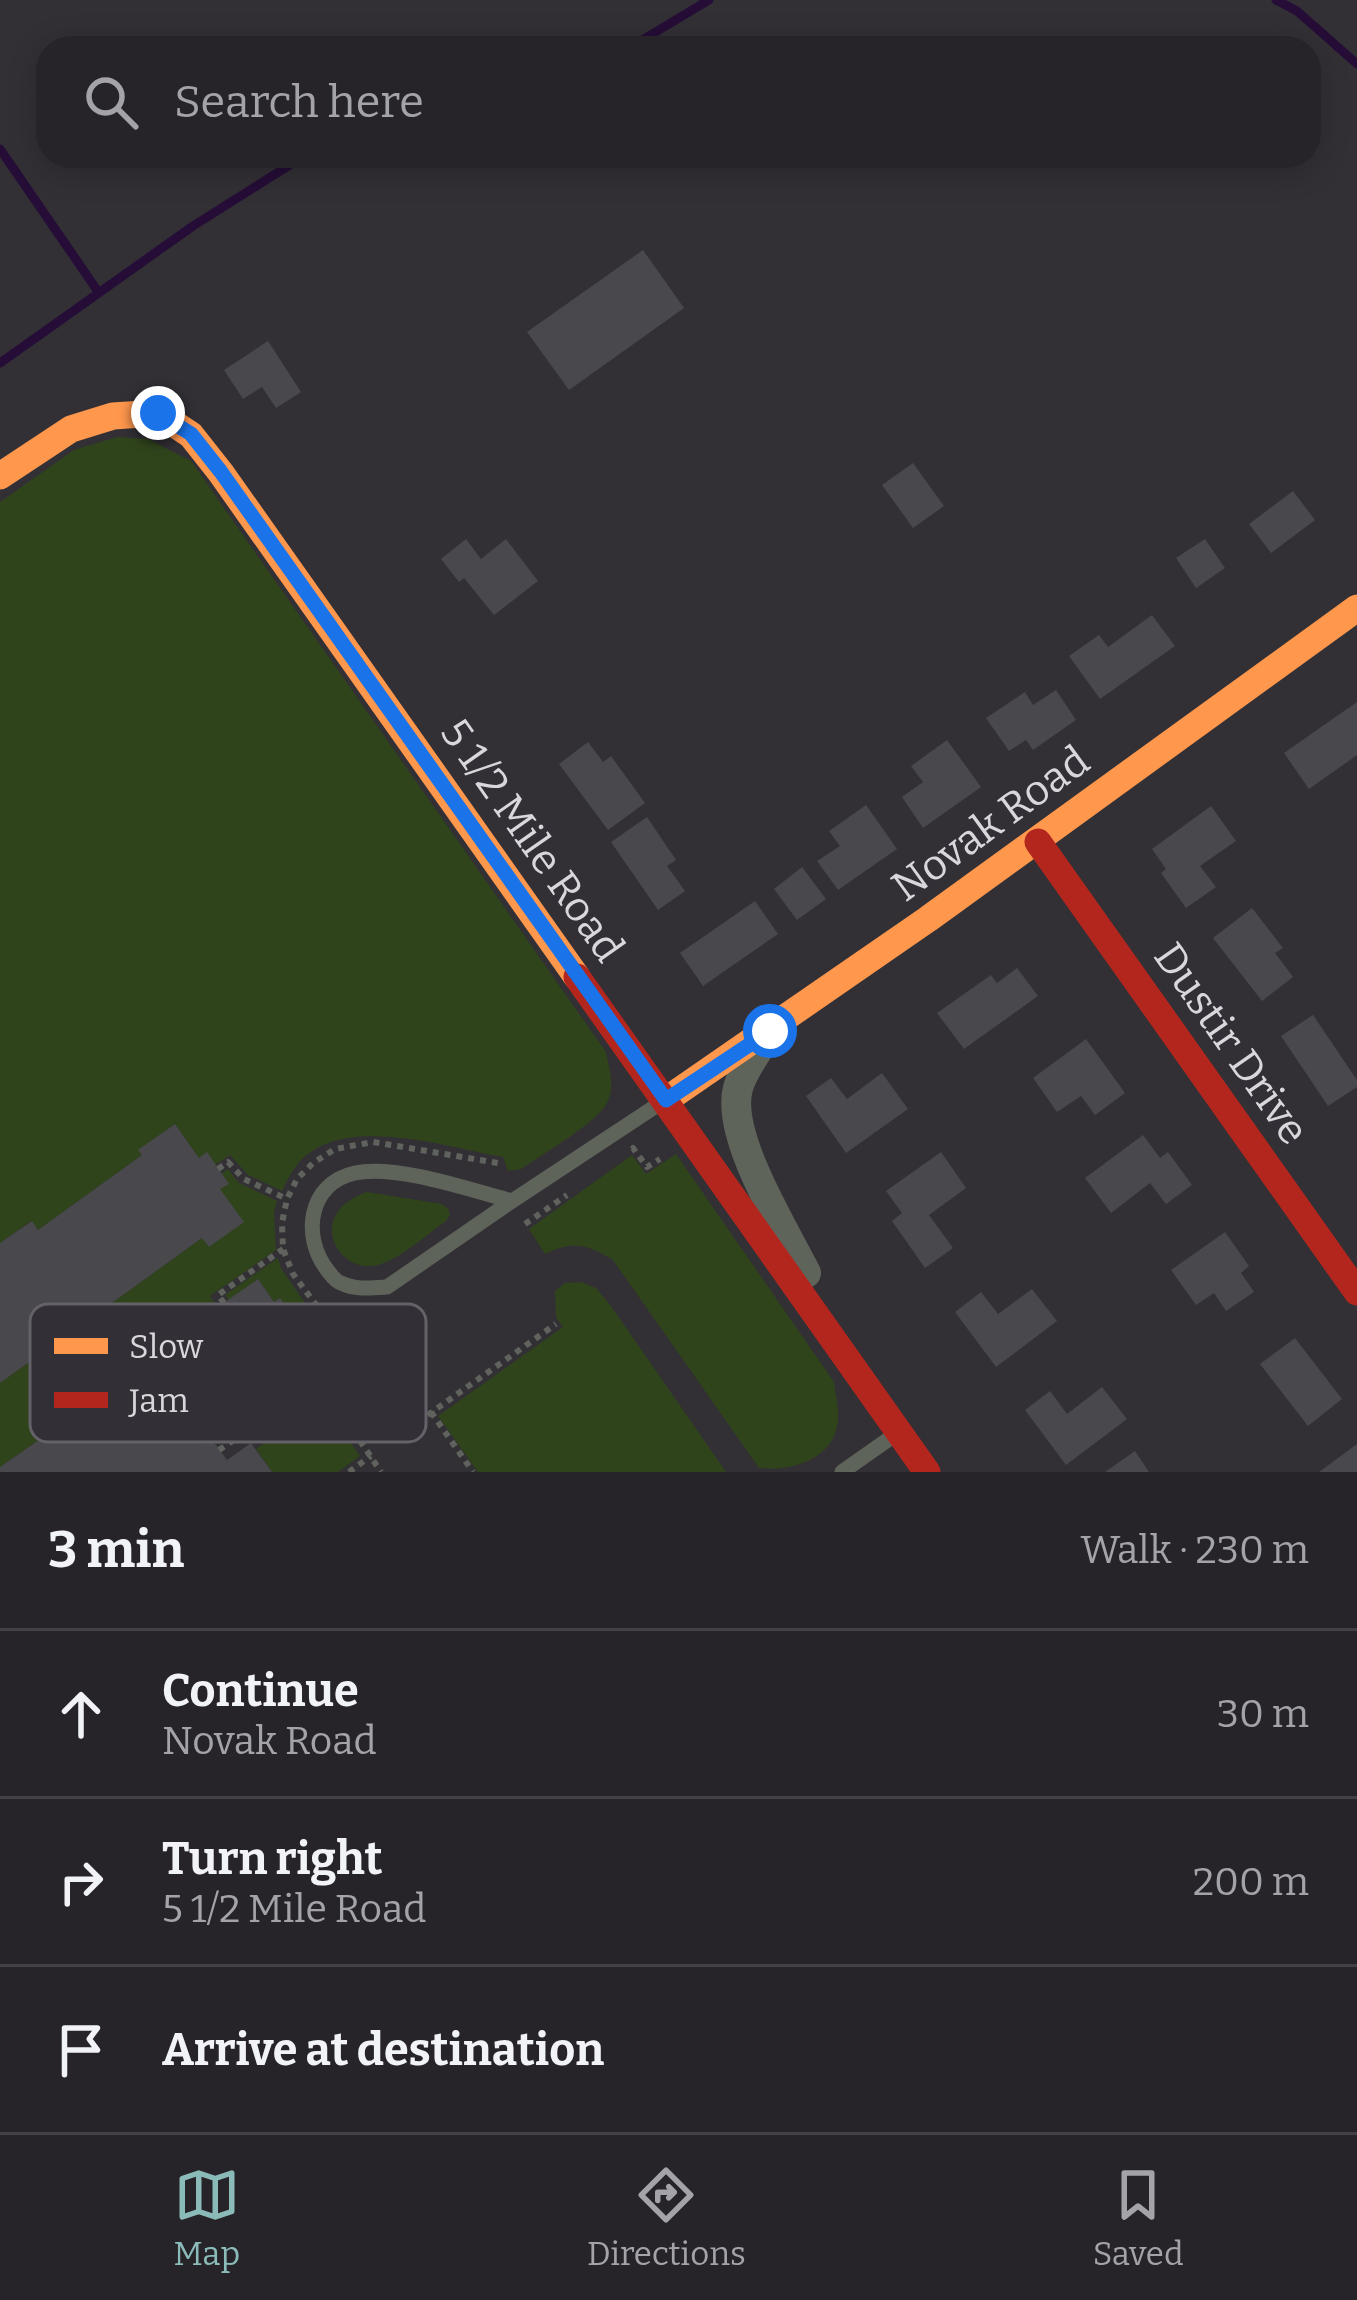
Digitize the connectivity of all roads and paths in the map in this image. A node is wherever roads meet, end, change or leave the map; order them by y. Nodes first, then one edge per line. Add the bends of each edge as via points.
1 (0, 476) edge
2 (1357, 608) edge
3 (1038, 842) junction
4 (770, 1031) junction
5 (666, 1100) junction
6 (693, 1137) junction
7 (615, 1161) dead end
8 (498, 1163) dead end
9 (218, 1169) dead end
10 (579, 1186) dead end
11 (287, 1199) junction
12 (512, 1201) junction
13 (525, 1224) dead end
14 (283, 1250) junction
15 (1357, 1292) edge
16 (224, 1303) dead end
17 (315, 1304) edge
18 (556, 1324) dead end
19 (848, 1359) junction
20 (431, 1412) junction
21 (426, 1416) edge
22 (898, 1432) junction
23 (231, 1442) edge
24 (361, 1442) edge
25 (219, 1450) dead end
26 (371, 1456) junction
27 (349, 1472) edge
28 (381, 1472) edge
29 (473, 1472) edge
30 (842, 1472) edge
31 (927, 1472) edge

1 - 5 street, 5 1/2 Mile Road via 71,429 113,416 158,413 191,434
2 - 3 street, Novak Road
3 - 4 street, Novak Road
3 - 15 street, Dustir Drive
4 - 5 street, Novak Road
4 - 19 street via 738,1088 737,1120 746,1154
5 - 6 street, 5 1/2 Mile Road
5 - 12 lane
6 - 7 path via 647,1167 633,1148
6 - 19 street, 5 1/2 Mile Road
8 - 11 path via 373,1142 313,1162
9 - 11 path via 228,1162
10 - 13 path
11 - 14 path
12 - 12 lane via 373,1170 333,1184 316,1204 310,1231 337,1282 388,1287
14 - 16 path via 218,1295
14 - 17 path
18 - 20 path
19 - 22 street, 5 1/2 Mile Road
20 - 21 path
20 - 29 path
22 - 30 lane
22 - 31 street, 5 1/2 Mile Road
23 - 25 path
24 - 26 path
26 - 27 path
26 - 28 path

